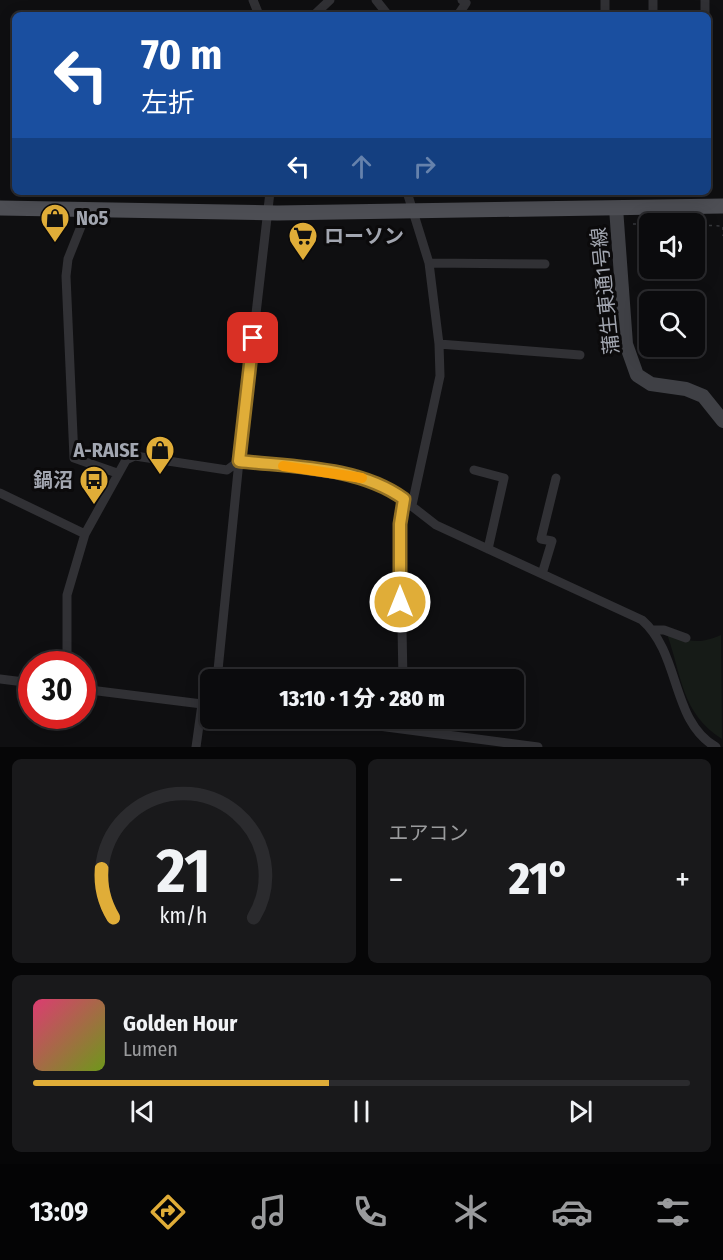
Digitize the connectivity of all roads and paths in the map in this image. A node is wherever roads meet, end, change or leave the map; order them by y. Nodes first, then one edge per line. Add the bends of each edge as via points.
1 (330, 0) edge
2 (376, 0) edge
3 (317, 12) edge
4 (386, 12) edge
5 (270, 195) edge
6 (408, 195) edge
7 (723, 206) edge
8 (0, 208) edge
9 (616, 208) junction
10 (88, 209) junction
11 (413, 211) junction
12 (268, 213) junction
13 (633, 224) dead end
14 (639, 224) edge
15 (705, 225) edge
16 (723, 236) edge
17 (429, 262) junction
18 (545, 264) dead end
19 (439, 344) junction
20 (580, 355) dead end
21 (723, 421) edge
22 (239, 461) junction
23 (474, 470) dead end
24 (117, 473) junction
25 (556, 478) dead end
26 (0, 493) edge
27 (404, 499) junction
28 (412, 506) junction
29 (85, 534) junction
30 (488, 549) junction
31 (542, 574) junction
32 (653, 630) junction
33 (686, 638) dead end
34 (67, 651) edge
35 (218, 669) edge
36 (403, 669) edge
37 (0, 679) edge
38 (18, 681) edge
39 (96, 691) edge
40 (200, 703) edge
41 (200, 729) edge
42 (398, 729) edge
43 (405, 730) joint
44 (501, 745) edge
45 (196, 747) edge
46 (538, 747) edge
47 (716, 747) edge

1 - 3 street
2 - 4 street
5 - 12 street
6 - 11 street
7 - 9 main road
8 - 10 main road
9 - 11 main road
9 - 21 street, 蒲生東通1号線 via 626,344 637,375 651,384 703,396
10 - 12 main road
10 - 24 street via 68,259 66,276 74,458
11 - 12 main road
11 - 17 street
12 - 22 street
13 - 14 path
15 - 16 path via 723,226
17 - 18 street
17 - 19 street
19 - 20 street
19 - 28 street via 440,376
22 - 24 street via 227,470 135,456 126,460
22 - 27 street via 364,479
22 - 35 street
23 - 30 street via 504,478
24 - 29 street
25 - 31 street via 541,539 552,541
26 - 29 street
27 - 28 street
27 - 36 street via 400,524
28 - 30 street via 436,525
29 - 34 street via 67,596
30 - 31 street
31 - 32 street via 618,607
32 - 33 street
32 - 47 street via 670,661 687,714 697,730
37 - 38 street
39 - 40 street
41 - 45 street
42 - 43 street
43 - 44 street
44 - 46 street

